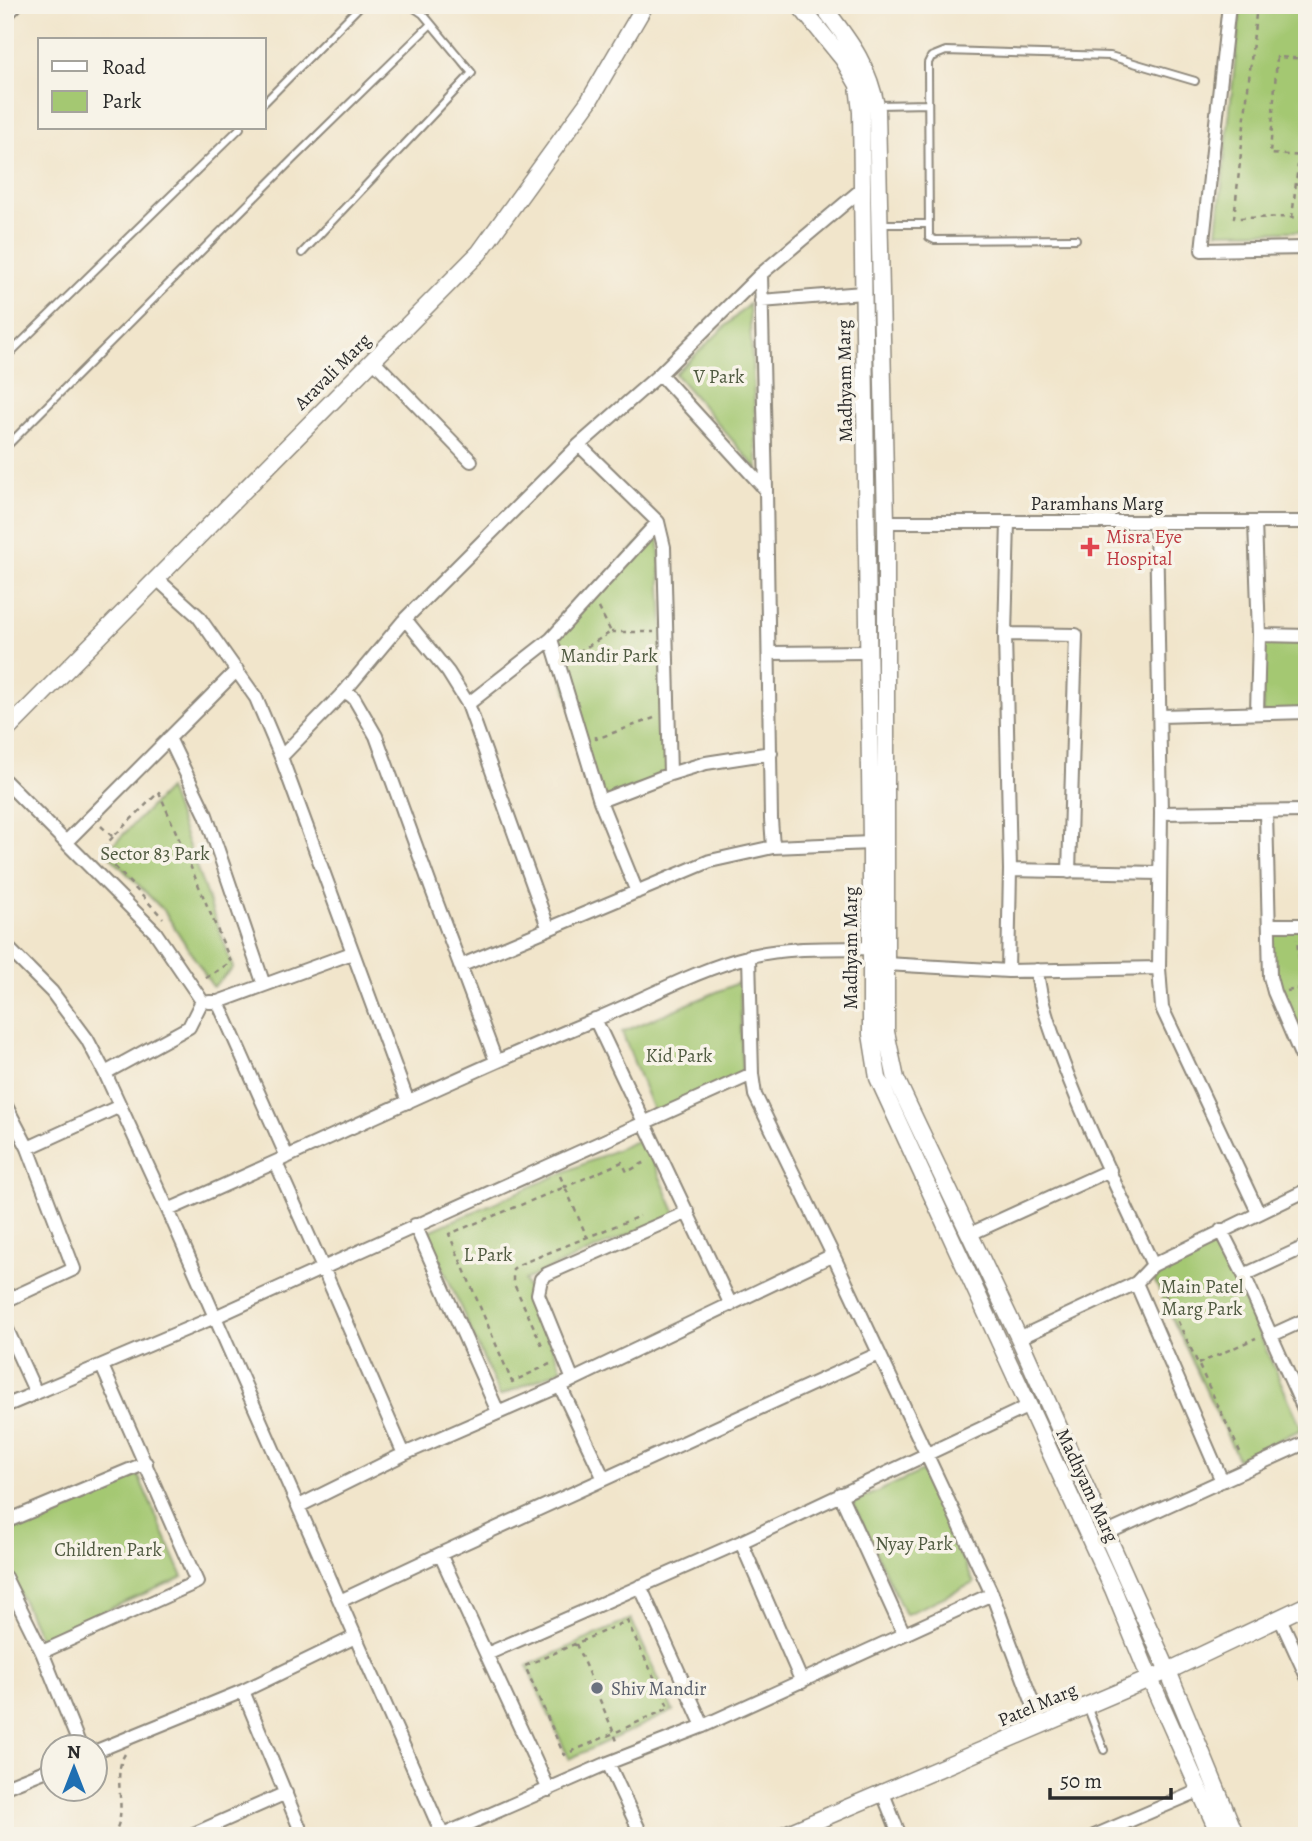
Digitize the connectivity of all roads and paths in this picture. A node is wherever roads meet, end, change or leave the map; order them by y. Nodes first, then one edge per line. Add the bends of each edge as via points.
1 (20, 5) edge
2 (361, 5) edge
3 (411, 5) edge
4 (645, 5) edge
5 (799, 5) edge
6 (822, 5) edge
7 (1228, 5) edge
8 (1257, 5) edge
9 (5, 21) edge
10 (431, 24) junction
11 (1307, 59) edge
12 (1195, 81) dead end
13 (266, 101) edge
14 (928, 103) junction
15 (876, 105) junction
16 (238, 130) edge
17 (1299, 156) junction
18 (1307, 156) edge
19 (862, 189) junction
20 (1292, 218) junction
21 (1307, 218) edge
22 (881, 224) junction
23 (929, 224) junction
24 (1076, 239) dead end
25 (1307, 248) edge
26 (302, 253) dead end
27 (761, 274) junction
28 (863, 293) junction
29 (761, 301) junction
30 (5, 358) edge
31 (373, 360) junction
32 (660, 374) junction
33 (579, 445) junction
34 (5, 448) edge
35 (471, 461) dead end
36 (766, 490) junction
37 (886, 522) junction
38 (1008, 522) junction
39 (1156, 522) junction
40 (1255, 522) junction
41 (1307, 522) edge
42 (658, 523) junction
43 (157, 579) junction
44 (592, 594) junction
45 (405, 619) junction
46 (611, 632) junction
47 (663, 632) dead end
48 (1005, 634) junction
49 (1259, 635) junction
50 (1307, 636) edge
51 (551, 639) junction
52 (868, 652) junction
53 (769, 653) junction
54 (570, 657) dead end
55 (237, 670) junction
56 (345, 691) junction
57 (468, 705) junction
58 (1307, 712) edge
59 (668, 713) junction
60 (1257, 713) junction
61 (1160, 716) junction
62 (593, 727) dead end
63 (5, 732) edge
64 (169, 738) junction
65 (771, 753) junction
66 (281, 757) junction
67 (670, 774) junction
68 (5, 781) edge
69 (600, 801) junction
70 (1307, 811) edge
71 (1266, 812) junction
72 (1161, 813) junction
73 (91, 817) junction
74 (113, 837) junction
75 (66, 842) junction
76 (871, 843) junction
77 (774, 847) junction
78 (1010, 870) junction
79 (1069, 872) junction
80 (1159, 873) junction
81 (637, 892) junction
82 (1269, 925) junction
83 (1307, 925) edge
84 (169, 927) dead end
85 (548, 927) junction
86 (1307, 938) edge
87 (5, 944) edge
88 (352, 953) junction
89 (880, 953) junction
90 (749, 957) junction
91 (460, 966) junction
92 (1159, 968) junction
93 (1037, 970) junction
94 (1008, 971) junction
95 (205, 979) dead end
96 (264, 985) junction
97 (1287, 991) dead end
98 (202, 1001) junction
99 (218, 1002) junction
100 (595, 1020) junction
101 (496, 1061) junction
102 (1307, 1068) edge
103 (105, 1073) junction
104 (752, 1074) junction
105 (408, 1102) junction
106 (5, 1104) edge
107 (120, 1106) junction
108 (646, 1123) junction
109 (28, 1148) junction
110 (281, 1160) junction
111 (648, 1161) dead end
112 (555, 1163) junction
113 (1110, 1170) junction
114 (565, 1187) junction
115 (1307, 1190) edge
116 (168, 1210) junction
117 (688, 1212) junction
118 (1258, 1212) junction
119 (643, 1215) dead end
120 (415, 1225) junction
121 (1221, 1230) junction
122 (970, 1234) junction
123 (587, 1237) junction
124 (1307, 1246) edge
125 (833, 1255) junction
126 (1153, 1265) junction
127 (323, 1268) junction
128 (1244, 1275) junction
129 (1165, 1276) dead end
130 (1136, 1283) junction
131 (5, 1301) edge
132 (731, 1305) junction
133 (215, 1317) junction
134 (1307, 1319) edge
135 (5, 1325) edge
136 (1272, 1335) junction
137 (1019, 1338) junction
138 (1256, 1338) dead end
139 (545, 1352) dead end
140 (878, 1354) junction
141 (550, 1364) dead end
142 (1198, 1364) junction
143 (102, 1366) junction
144 (573, 1380) junction
145 (560, 1386) junction
146 (36, 1393) junction
147 (5, 1406) edge
148 (1029, 1406) junction
149 (498, 1412) junction
150 (1307, 1416) edge
151 (1307, 1442) edge
152 (404, 1454) junction
153 (927, 1455) junction
154 (1244, 1460) dead end
155 (146, 1463) junction
156 (604, 1479) junction
157 (1222, 1481) junction
158 (840, 1494) junction
159 (299, 1506) junction
160 (5, 1522) edge
161 (1105, 1534) junction
162 (741, 1542) junction
163 (440, 1554) junction
164 (5, 1577) edge
165 (640, 1586) junction
166 (992, 1594) junction
167 (340, 1601) junction
168 (1307, 1605) edge
169 (1280, 1618) junction
170 (904, 1634) junction
171 (355, 1637) junction
172 (576, 1643) junction
173 (42, 1652) junction
174 (486, 1654) junction
175 (1168, 1671) junction
176 (1307, 1677) edge
177 (1150, 1679) junction
178 (802, 1682) junction
179 (243, 1692) junction
180 (1087, 1706) junction
181 (1041, 1725) junction
182 (703, 1726) junction
183 (74, 1732) edge
184 (614, 1733) junction
185 (138, 1734) junction
186 (108, 1746) edge
187 (1104, 1750) dead end
188 (623, 1757) junction
189 (608, 1763) junction
190 (38, 1774) edge
191 (5, 1787) edge
192 (549, 1790) junction
193 (1201, 1790) junction
194 (882, 1791) junction
195 (286, 1793) junction
196 (443, 1835) edge
197 (111, 1836) edge
198 (189, 1836) edge
199 (303, 1836) edge
200 (642, 1836) edge
201 (781, 1836) edge
202 (900, 1836) edge
203 (1094, 1836) edge
204 (1220, 1836) edge
205 (1236, 1836) edge

1 - 9 lane
2 - 13 lane
3 - 10 lane
4 - 31 street, Aravali Marg via 589,101 479,253
5 - 19 street, Madhyam Marg via 858,85
6 - 15 street, Madhyam Marg via 859,54
7 - 25 street via 1202,250
8 - 20 path via 1234,218
10 - 26 lane via 472,73
10 - 34 lane
11 - 17 path via 1277,57 1270,155
12 - 14 lane via 1110,56 946,51 928,63
14 - 15 lane
14 - 23 lane
15 - 22 street, Madhyam Marg
16 - 30 lane
17 - 18 path
17 - 20 path
19 - 27 street
19 - 28 street, Madhyam Marg
20 - 21 path
22 - 23 lane
22 - 37 street, Madhyam Marg
23 - 24 lane via 929,237 935,240
27 - 29 street
27 - 32 street
28 - 29 street
28 - 52 street, Madhyam Marg
29 - 36 street
31 - 35 street
31 - 43 street, Aravali Marg
32 - 33 street
32 - 36 street
33 - 42 street
33 - 45 street
36 - 53 street
37 - 38 street, Paramhans Marg
37 - 89 street, Madhyam Marg
38 - 39 street, Paramhans Marg
38 - 48 street
39 - 40 street, Paramhans Marg
39 - 61 street
40 - 41 street, Paramhans Marg
40 - 49 street
42 - 44 street
42 - 59 street via 664,547
43 - 55 street via 198,616
43 - 63 street, Aravali Marg
44 - 46 path
44 - 51 street
45 - 56 street
45 - 57 street
46 - 47 path
46 - 54 path
48 - 78 street
48 - 79 street via 1076,635
49 - 50 street
49 - 60 street
51 - 57 street
51 - 69 street
52 - 53 street
52 - 76 street, Madhyam Marg
53 - 65 street
55 - 64 street
55 - 66 street via 256,698
56 - 66 street
56 - 91 street via 376,736
57 - 85 street
58 - 60 street
59 - 62 path via 596,738
59 - 67 street
60 - 61 street
61 - 72 street
64 - 73 street
64 - 96 street via 206,815
65 - 67 street
65 - 77 street
66 - 88 street
67 - 69 street
68 - 75 street
69 - 81 street
70 - 71 street
71 - 72 street
71 - 82 street
72 - 80 street
73 - 74 path
73 - 75 street
74 - 84 path via 100,851
74 - 95 path via 159,792 231,962
75 - 98 street via 155,932
76 - 77 street
76 - 89 street, Madhyam Marg
77 - 81 street via 710,861
78 - 79 street
78 - 94 street
79 - 80 street
80 - 92 street
81 - 85 street
82 - 83 street
82 - 102 street via 1273,992
85 - 91 street
86 - 97 path via 1297,939 1300,972 1307,987
87 - 103 street via 52,992
88 - 96 street
88 - 105 street
89 - 90 street via 787,949
89 - 94 street
89 - 122 street, Madhyam Marg via 886,1032 896,1079
89 - 148 street, Madhyam Marg via 871,1034 878,1078
90 - 100 street
90 - 104 street
91 - 101 street
92 - 93 street
92 - 118 street via 1162,1008
93 - 94 street
93 - 113 street via 1039,992 1055,1040
96 - 99 street
98 - 99 street
98 - 103 street via 189,1027
99 - 110 street
100 - 101 street
100 - 108 street
101 - 105 street
103 - 107 street
104 - 108 street
104 - 125 street via 755,1095
105 - 110 street
106 - 109 street
107 - 109 street
107 - 116 street
108 - 112 street
108 - 117 street
109 - 131 street via 75,1269
110 - 116 street
110 - 127 street
111 - 114 path via 627,1172 622,1162
112 - 114 path
112 - 120 street
113 - 122 street
113 - 126 street
114 - 123 path
114 - 141 path via 449,1234 512,1382
115 - 118 street
116 - 133 street
117 - 132 street
117 - 144 street via 541,1279 538,1294
118 - 121 street
119 - 123 path
120 - 127 street
120 - 149 street
121 - 126 street
121 - 128 street
122 - 137 street, Madhyam Marg
123 - 139 path via 513,1269 513,1282
124 - 128 street
125 - 132 street
125 - 140 street
126 - 130 street
127 - 133 street
127 - 152 street
128 - 136 street
129 - 142 path via 1162,1288
130 - 137 street
130 - 157 street
132 - 144 street
133 - 143 street
133 - 159 street
134 - 136 street
135 - 146 street
136 - 150 street
137 - 161 street, Madhyam Marg
138 - 142 path
140 - 153 street
140 - 156 street
142 - 154 path
143 - 146 street
143 - 155 street
144 - 145 street
145 - 149 street
145 - 156 street
146 - 147 street
148 - 153 street
148 - 177 street, Madhyam Marg
149 - 152 street
151 - 157 street
152 - 159 street
153 - 158 street
153 - 166 street
155 - 160 street
155 - 173 street via 197,1582
156 - 163 street
157 - 161 street
158 - 162 street
158 - 170 street
159 - 167 street
161 - 175 street, Madhyam Marg
162 - 165 street
162 - 178 street
163 - 167 street
163 - 174 street
164 - 173 street
165 - 174 street
165 - 182 street
166 - 170 street
166 - 181 street
167 - 171 street
168 - 169 street, Patel Marg
169 - 175 street, Patel Marg
169 - 176 street
170 - 178 street
171 - 179 street
171 - 196 street
172 - 184 path
172 - 184 path via 525,1666 564,1755
172 - 184 path via 627,1621 669,1708
173 - 183 street
174 - 192 street
175 - 177 street, Patel Marg
175 - 205 street, Madhyam Marg
177 - 180 street, Patel Marg
177 - 193 street, Madhyam Marg
178 - 182 street
179 - 185 street
179 - 195 street
180 - 181 street, Patel Marg
180 - 187 lane
181 - 194 street, Patel Marg
182 - 188 street
184 - 188 path
185 - 186 street
185 - 197 path via 119,1764 120,1811 117,1830
188 - 189 street
189 - 192 street
189 - 200 street
190 - 191 street
192 - 196 street
193 - 203 street
193 - 204 street, Madhyam Marg
194 - 201 street, Patel Marg
194 - 202 street
195 - 198 street
195 - 199 street

